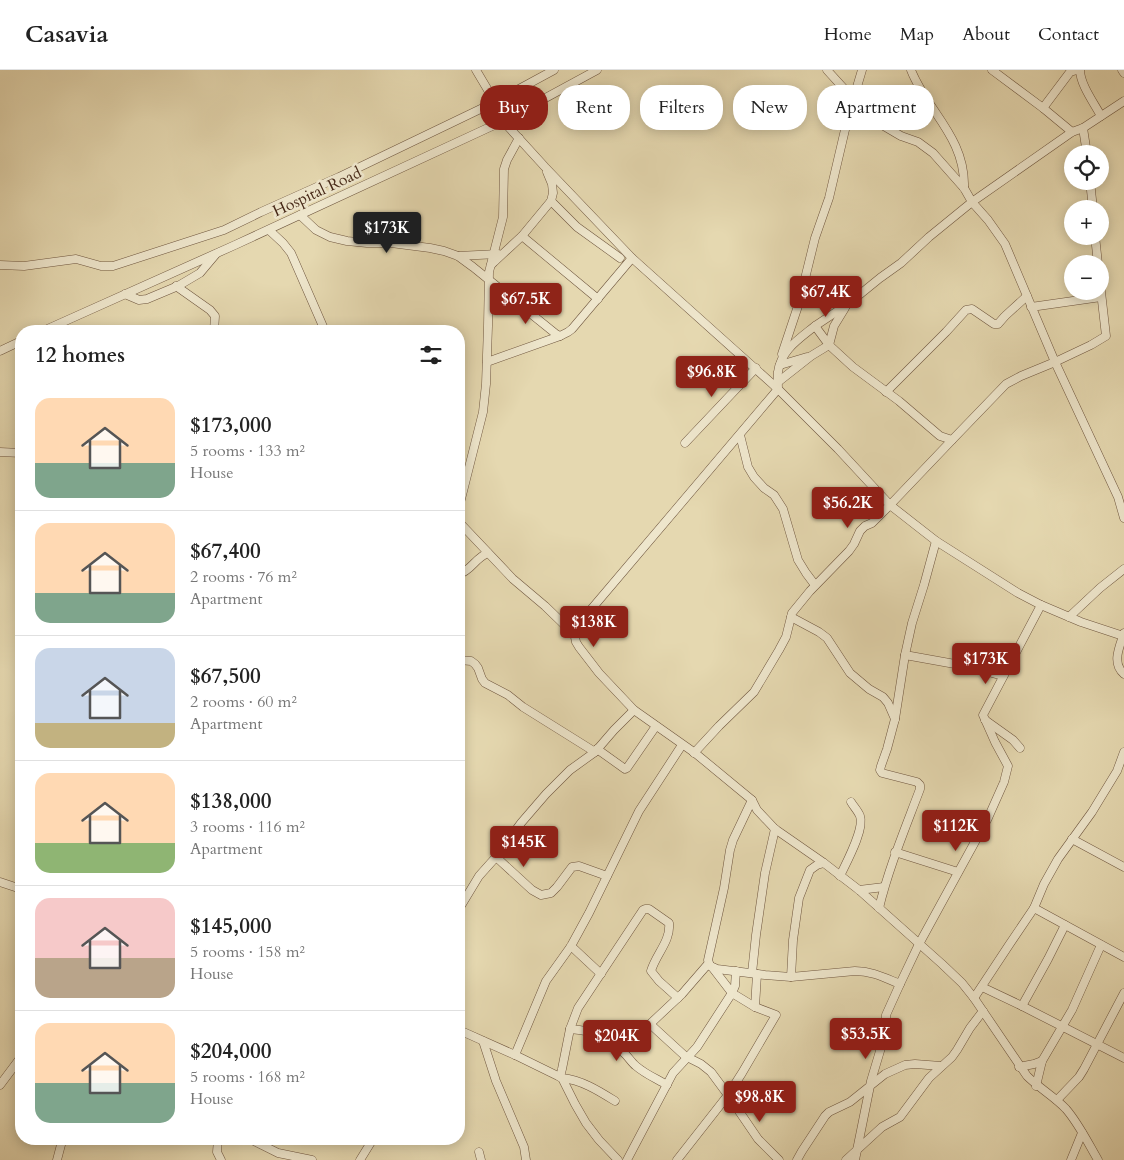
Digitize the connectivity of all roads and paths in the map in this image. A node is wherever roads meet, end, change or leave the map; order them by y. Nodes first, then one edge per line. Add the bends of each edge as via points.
1 (476, 70) edge
2 (554, 70) edge
3 (597, 70) edge
4 (827, 70) edge
5 (862, 70) edge
6 (911, 70) edge
7 (992, 70) edge
8 (1074, 70) edge
9 (485, 85) edge
10 (526, 85) edge
11 (841, 85) edge
12 (857, 85) edge
13 (548, 97) edge
14 (1124, 101) edge
15 (1042, 108) junction
16 (480, 109) edge
17 (1101, 116) junction
18 (1083, 128) junction
19 (484, 130) edge
20 (511, 130) edge
21 (845, 130) edge
22 (891, 130) edge
23 (1072, 132) junction
24 (518, 138) junction
25 (1085, 145) edge
26 (546, 167) junction
27 (964, 188) junction
28 (551, 201) junction
29 (972, 202) junction
30 (300, 215) junction
31 (269, 230) junction
32 (522, 236) junction
33 (620, 245) junction
34 (218, 253) junction
35 (493, 254) junction
36 (502, 254) junction
37 (458, 256) junction
38 (620, 258) junction
39 (632, 258) junction
40 (0, 265) edge
41 (490, 267) junction
42 (620, 274) junction
43 (489, 281) junction
44 (176, 286) junction
45 (125, 294) junction
46 (1027, 296) junction
47 (598, 299) junction
48 (1080, 300) edge
49 (1101, 300) edge
50 (848, 304) junction
51 (1031, 307) junction
52 (57, 325) edge
53 (214, 325) edge
54 (322, 325) edge
55 (815, 326) junction
56 (560, 336) junction
57 (15, 344) edge
58 (829, 344) junction
59 (0, 351) edge
60 (811, 356) junction
61 (487, 362) junction
62 (781, 362) junction
63 (1055, 362) junction
64 (756, 368) junction
65 (778, 386) junction
66 (886, 392) junction
67 (740, 435) junction
68 (940, 436) junction
69 (952, 440) junction
70 (685, 444) dead end
71 (945, 447) junction
72 (0, 452) edge
73 (15, 453) edge
74 (465, 483) edge
75 (890, 505) junction
76 (1124, 518) edge
77 (465, 528) edge
78 (936, 541) junction
79 (488, 553) junction
80 (1124, 569) edge
81 (465, 572) edge
82 (815, 585) junction
83 (1041, 605) junction
84 (791, 617) junction
85 (1069, 617) junction
86 (1124, 634) edge
87 (575, 635) junction
88 (905, 655) junction
89 (465, 661) edge
90 (1124, 674) edge
91 (1003, 676) junction
92 (898, 700) junction
93 (888, 703) junction
94 (634, 710) junction
95 (895, 719) junction
96 (984, 720) junction
97 (656, 726) junction
98 (682, 744) junction
99 (1020, 748) dead end
100 (596, 751) junction
101 (694, 752) junction
102 (1124, 752) edge
103 (752, 800) junction
104 (852, 802) dead end
105 (775, 829) junction
106 (1072, 839) junction
107 (896, 852) junction
108 (496, 857) junction
109 (824, 863) junction
110 (1124, 867) edge
111 (958, 872) junction
112 (607, 876) junction
113 (840, 876) junction
114 (0, 882) edge
115 (15, 887) edge
116 (884, 887) junction
117 (859, 890) junction
118 (465, 899) edge
119 (879, 908) junction
120 (1034, 908) junction
121 (1065, 925) junction
122 (919, 944) junction
123 (1101, 944) junction
124 (571, 946) junction
125 (1124, 957) edge
126 (710, 966) junction
127 (736, 971) junction
128 (754, 973) junction
129 (601, 974) junction
130 (792, 977) junction
131 (900, 984) junction
132 (982, 987) junction
133 (732, 993) junction
134 (1124, 993) edge
135 (678, 998) junction
136 (974, 998) junction
137 (1022, 1006) junction
138 (755, 1007) junction
139 (1121, 1008) edge
140 (983, 1011) junction
141 (650, 1024) junction
142 (1062, 1026) junction
143 (570, 1029) junction
144 (465, 1033) edge
145 (608, 1039) junction
146 (483, 1041) junction
147 (1098, 1044) junction
148 (515, 1054) junction
149 (688, 1058) junction
150 (1124, 1058) edge
151 (1042, 1060) junction
152 (15, 1064) edge
153 (941, 1066) junction
154 (1020, 1067) junction
155 (561, 1077) junction
156 (0, 1085) edge
157 (667, 1085) junction
158 (870, 1086) junction
159 (1036, 1086) junction
160 (728, 1095) junction
161 (1057, 1100) junction
162 (616, 1101) dead end
163 (1082, 1134) junction
164 (61, 1145) edge
165 (218, 1145) edge
166 (262, 1145) edge
167 (369, 1145) edge
168 (858, 1148) junction
169 (1075, 1150) junction
170 (56, 1160) edge
171 (221, 1160) edge
172 (312, 1160) edge
173 (360, 1160) edge
174 (526, 1160) edge
175 (618, 1160) edge
176 (627, 1160) edge
177 (678, 1160) edge
178 (778, 1160) edge
179 (797, 1160) edge
180 (846, 1160) edge
181 (855, 1160) edge
182 (1070, 1160) edge
183 (1076, 1160) edge
184 (1098, 1160) edge

1 - 9 street
2 - 10 street
3 - 13 street, Hospital Road
4 - 11 street
5 - 12 street
6 - 27 street via 948,130 963,166
7 - 15 street
8 - 15 street
8 - 17 street via 1080,74
14 - 17 street
15 - 23 street
16 - 40 street via 224,230 188,242 113,266 76,259 24,266
17 - 18 street
18 - 23 street
18 - 25 street
19 - 30 street, Hospital Road
20 - 24 street
21 - 62 street via 830,198 815,238
22 - 27 street via 918,142 932,153
23 - 29 street
24 - 26 street
24 - 35 street via 504,169 503,217
26 - 28 street via 552,184
26 - 33 street
27 - 29 street
28 - 32 street
28 - 38 street via 577,227
29 - 46 street via 1005,244
29 - 50 street
30 - 31 street, Hospital Road
30 - 37 street via 316,230 330,237 430,248
31 - 34 street, Hospital Road
31 - 54 street via 291,253
32 - 36 street
32 - 47 street
33 - 38 street
33 - 39 street
34 - 44 street via 200,273
34 - 45 street, Hospital Road
35 - 36 street
35 - 37 street
35 - 41 street
36 - 41 street
37 - 43 street
38 - 42 street
39 - 42 street
39 - 64 street
41 - 43 street
42 - 47 street
43 - 56 street
43 - 61 street
44 - 45 street via 148,299 139,300
44 - 53 street via 210,310 215,316
45 - 52 street, Hospital Road
46 - 51 street
46 - 66 street via 996,324 972,309 966,310
47 - 56 street via 572,329
48 - 51 street
49 - 63 street via 1106,336
50 - 55 street
50 - 58 street via 834,326
51 - 63 street
55 - 58 street
55 - 62 street via 791,346
56 - 61 street
57 - 59 street
58 - 60 street
58 - 66 street
60 - 62 street
60 - 65 street
61 - 74 street via 483,412
62 - 65 street
63 - 69 street via 1006,384
63 - 76 street via 1118,498
64 - 65 street
64 - 70 street
65 - 67 street
65 - 75 street
66 - 68 street
67 - 82 street via 748,467 783,509 798,560
67 - 87 street via 577,626
68 - 69 street
68 - 71 street
69 - 71 street
71 - 75 street
72 - 73 street
75 - 78 street
75 - 82 street via 872,524 860,531 849,551
77 - 79 street
78 - 83 street
78 - 88 street
79 - 81 street via 479,557
79 - 87 street
80 - 85 street
82 - 84 street
83 - 85 street
83 - 91 street
84 - 93 street via 827,638 850,673
84 - 101 street via 786,637 754,692
85 - 86 street
86 - 90 street via 1116,661
87 - 94 street via 587,659
88 - 91 street
88 - 92 street
89 - 100 street via 475,664 485,683
91 - 96 street via 984,711
92 - 93 street
92 - 95 street
93 - 95 street
94 - 97 street
94 - 100 street
95 - 107 street via 880,770 920,785
96 - 99 street
96 - 111 street via 1008,766 988,818
97 - 98 street
97 - 100 street via 626,768
98 - 101 street
98 - 112 street via 638,811
100 - 108 street via 552,788
101 - 103 street
102 - 106 street via 1117,771
103 - 105 street
103 - 126 street via 730,850 709,954
104 - 113 street via 860,816 860,828
105 - 109 street
105 - 128 street via 765,873
106 - 110 street
106 - 120 street via 1044,884
107 - 111 street
107 - 116 street
108 - 112 street via 532,890 541,894 551,893 572,867 579,866
108 - 118 street
109 - 113 street
109 - 130 street via 810,870 799,898
111 - 122 street
112 - 124 street
113 - 117 street
114 - 115 street
116 - 117 street
116 - 119 street
117 - 119 street
119 - 122 street
120 - 121 street
120 - 132 street
121 - 123 street
121 - 137 street
122 - 131 street
122 - 136 street
123 - 125 street
123 - 142 street
124 - 129 street
124 - 148 street via 546,981
126 - 127 street
126 - 133 street
126 - 135 street
127 - 128 street
127 - 133 street
128 - 130 street
128 - 138 street
129 - 135 street via 642,910 648,910 669,923 664,945 651,971
129 - 143 street via 578,1008
130 - 131 street via 865,971
131 - 158 street via 886,1015 884,1041
132 - 136 street
132 - 137 street
133 - 138 street
133 - 149 street
134 - 139 street
135 - 141 street
136 - 140 street
137 - 142 street
138 - 160 street via 776,1015
139 - 147 street
140 - 153 street via 952,1057
140 - 154 street
141 - 145 street
141 - 149 street
142 - 147 street
142 - 151 street
143 - 145 street via 585,1030
143 - 155 street
144 - 146 street
145 - 157 street via 638,1068
146 - 148 street
146 - 174 street via 524,1147
147 - 150 street
147 - 161 street via 1079,1077
148 - 155 street
149 - 157 street via 673,1073
149 - 160 street via 707,1068
151 - 154 street
151 - 159 street
152 - 156 street
153 - 158 street via 905,1065
153 - 168 street via 900,1117 882,1127
154 - 159 street
155 - 162 street via 580,1082
155 - 175 street via 586,1123
157 - 176 street
158 - 168 street
158 - 179 street via 825,1116
159 - 161 street
160 - 177 street
160 - 178 street via 758,1139
161 - 163 street
163 - 169 street
163 - 184 street
164 - 170 street
165 - 171 street
166 - 172 street via 278,1153
167 - 173 street
168 - 180 street
168 - 181 street
169 - 182 street
169 - 183 street

